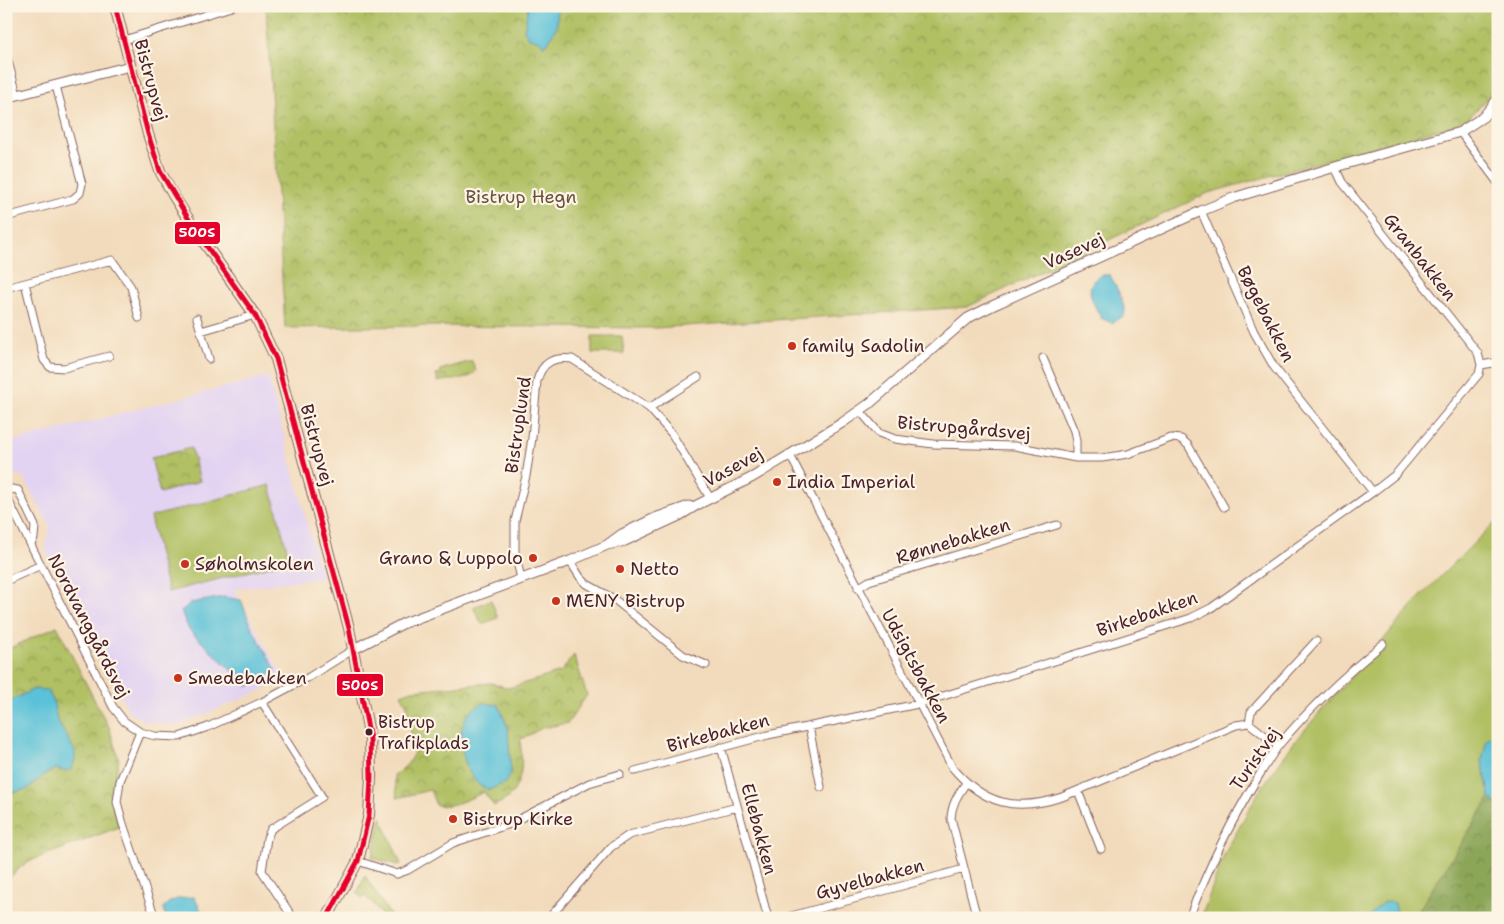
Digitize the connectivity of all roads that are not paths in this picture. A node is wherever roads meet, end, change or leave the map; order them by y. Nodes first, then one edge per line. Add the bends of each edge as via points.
1 (115, 6) edge
2 (231, 7) edge
3 (124, 40) junction
4 (6, 54) edge
5 (130, 66) junction
6 (56, 86) junction
7 (17, 95) junction
8 (6, 98) edge
9 (1498, 99) edge
10 (1460, 132) junction
11 (1335, 167) junction
12 (1498, 183) edge
13 (1201, 211) junction
14 (6, 217) edge
15 (25, 283) junction
16 (6, 288) edge
17 (255, 315) junction
18 (139, 318) dead end
19 (197, 318) dead end
20 (201, 331) junction
21 (109, 356) dead end
22 (1043, 358) dead end
23 (209, 359) dead end
24 (1498, 360) edge
25 (1482, 365) junction
26 (698, 377) dead end
27 (649, 408) junction
28 (860, 411) junction
29 (790, 455) junction
30 (1076, 458) junction
31 (1373, 492) junction
32 (710, 498) junction
33 (1224, 507) dead end
34 (1057, 525) dead end
35 (31, 544) junction
36 (570, 561) junction
37 (40, 565) junction
38 (521, 579) junction
39 (6, 581) edge
40 (858, 588) junction
41 (1316, 641) dead end
42 (1383, 644) dead end
43 (354, 649) junction
44 (706, 665) dead end
45 (262, 702) junction
46 (918, 704) junction
47 (1249, 723) junction
48 (809, 727) junction
49 (140, 732) junction
50 (1278, 746) junction
51 (721, 747) junction
52 (635, 771) dead end
53 (620, 774) dead end
54 (966, 783) junction
55 (821, 787) dead end
56 (1078, 791) junction
57 (737, 807) junction
58 (1101, 849) dead end
59 (358, 861) junction
60 (964, 869) junction
61 (154, 917) edge
62 (293, 918) edge
63 (328, 918) edge
64 (549, 918) edge
65 (768, 918) edge
66 (784, 918) edge
67 (977, 918) edge
68 (1190, 918) edge

1 - 3 main road, Bistrupvej
2 - 3 street
3 - 5 main road, Bistrupvej
4 - 7 street
5 - 6 street
5 - 17 main road, Bistrupvej via 160,171 183,211
6 - 7 street
6 - 14 street via 82,184 80,193 73,199
7 - 8 street
9 - 10 street, Vasevej via 1483,117
10 - 11 street, Vasevej
10 - 12 street
11 - 13 street, Vasevej
11 - 25 street, Granbakken via 1342,182 1478,353
13 - 28 street, Vasevej via 968,318
13 - 31 street, Bøgebakken via 1254,332 1274,367
15 - 16 street
15 - 18 street via 112,260 131,287
15 - 21 street via 44,360 50,367 64,368
17 - 20 street
17 - 43 main road, Bistrupvej via 276,359
19 - 20 street
20 - 23 street
22 - 30 street via 1074,431
24 - 25 street
25 - 31 street, Birkebakken via 1479,374 1402,467
26 - 27 street
27 - 32 street, Bistruplund via 672,434
27 - 38 street, Bistruplund via 572,359 561,358 544,366 537,381 532,438 515,521 515,552
28 - 29 street, Vasevej
28 - 30 street, Bistrupgårdsvej via 879,433 895,440 1015,446
29 - 32 street, Vasevej
29 - 40 street, Udsigtsbakken
30 - 33 street, Bistrupgårdsvej via 1128,454 1171,438 1181,439 1188,445
31 - 46 street, Birkebakken via 1211,608 1191,618
32 - 36 street, Vasevej via 655,518
34 - 40 street, Rønnebakken via 869,581
35 - 35 street, Nordvanggårdsvej via 35,526 18,490 10,489 7,498
35 - 37 street, Nordvanggårdsvej
36 - 38 street, Vasevej
36 - 44 street via 587,584 614,599 683,655
37 - 39 street
37 - 49 street, Nordvanggårdsvej via 113,707 124,721
38 - 43 street, Vasevej via 411,620
40 - 46 street, Udsigtsbakken
41 - 47 street via 1250,712
42 - 50 street, Turistvej via 1318,703
43 - 45 street, Nordvanggårdsvej
43 - 59 main road, Bistrupvej via 370,739 371,777 369,816
45 - 49 street, Nordvanggårdsvej via 179,737
45 - 62 street via 322,797 270,829 267,838 262,871
46 - 48 street, Birkebakken
46 - 54 street, Udsigtsbakken via 952,767
47 - 50 street
47 - 56 street, Udsigtsbakken via 1236,725
48 - 51 street, Birkebakken
48 - 55 street
49 - 61 street via 120,781 117,802
50 - 68 street, Turistvej via 1220,846
51 - 52 street, Birkebakken
51 - 57 street, Ellebakken
53 - 59 street via 589,783 510,824 453,843 397,874
54 - 56 street, Udsigtsbakken via 984,796 1023,805 1043,804
54 - 60 street via 955,800 951,818
56 - 58 street
57 - 64 street via 620,840 610,847
57 - 65 street, Ellebakken
59 - 63 main road, Bistrupvej
60 - 66 street, Gyvelbakken
60 - 67 street

